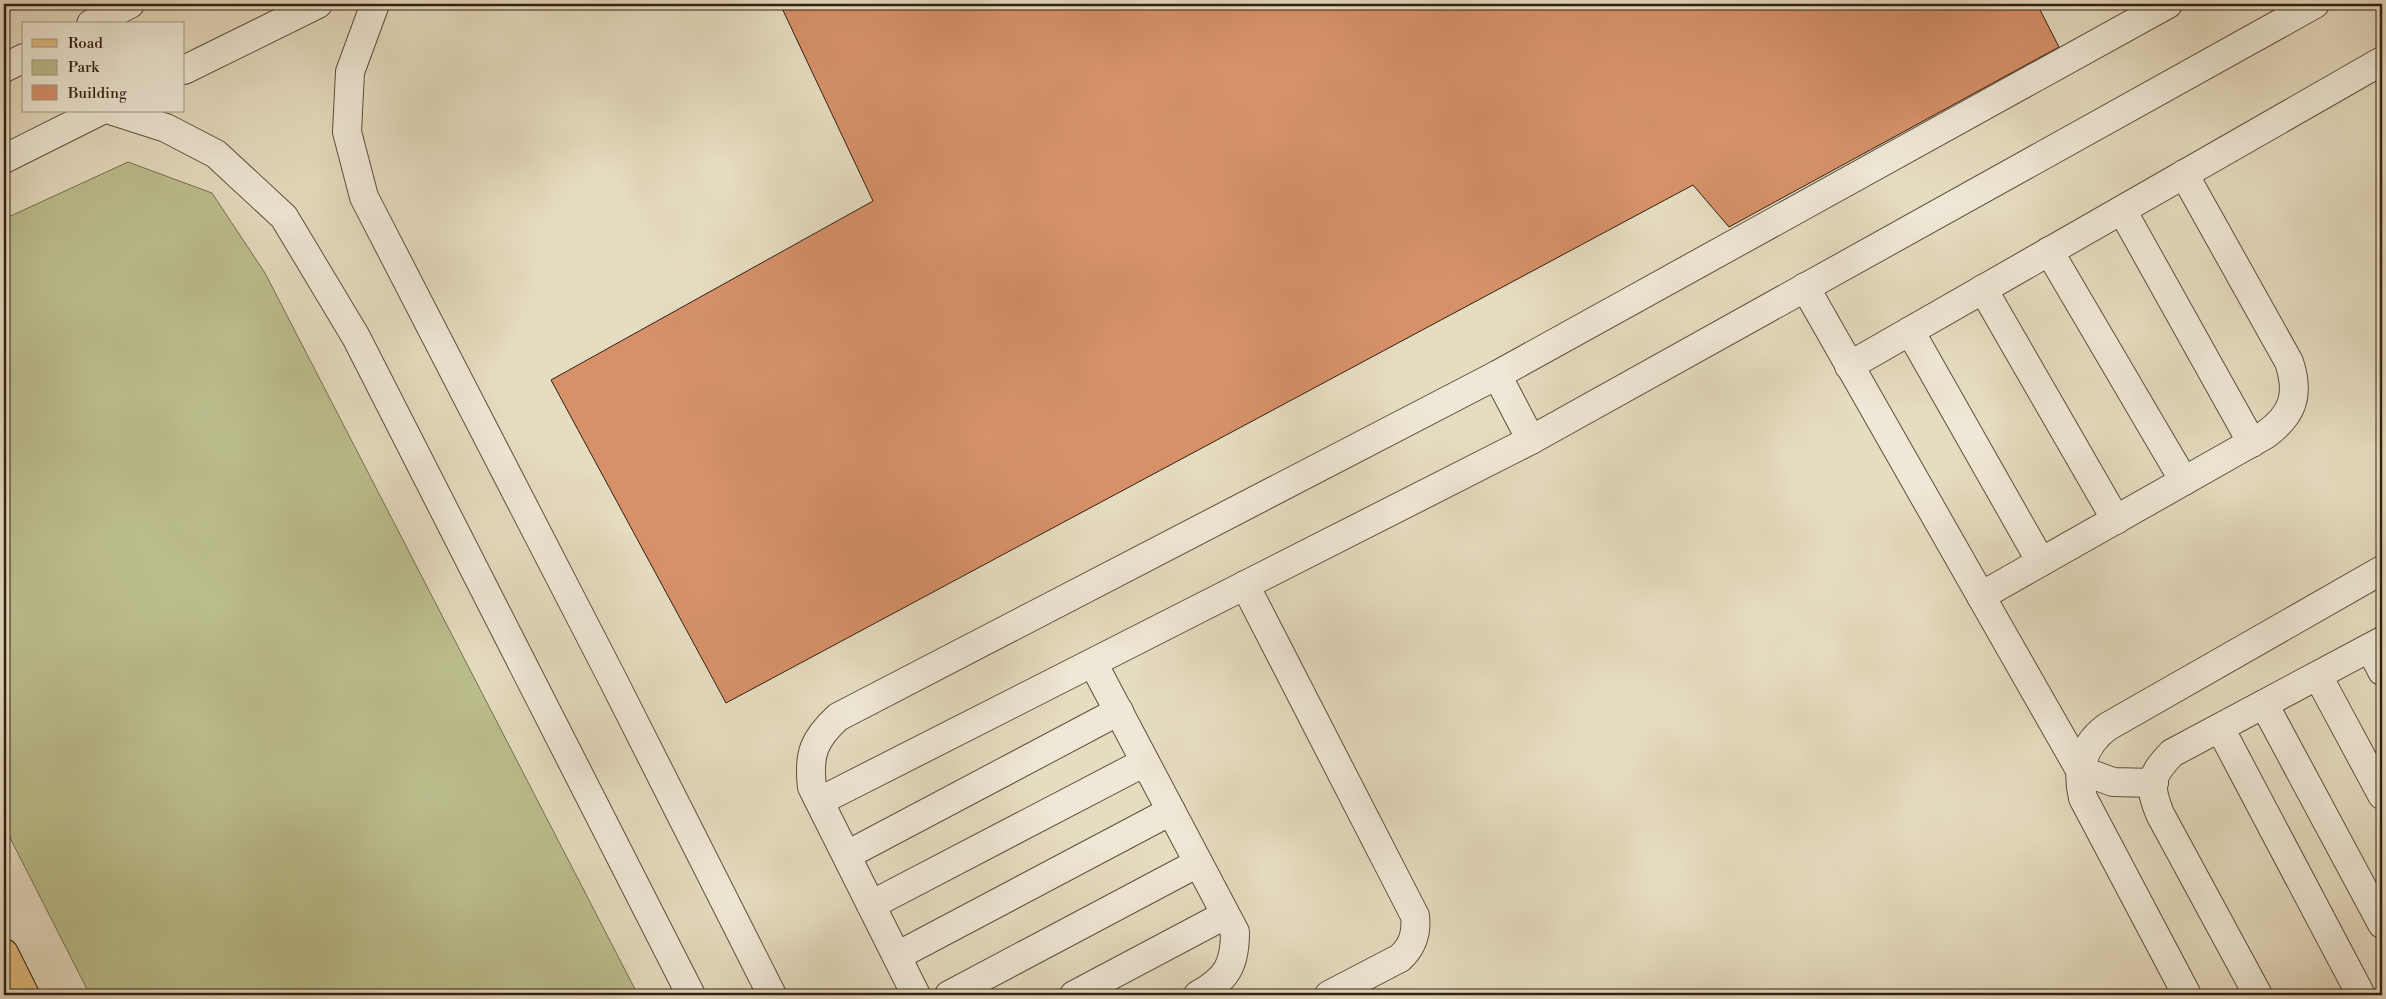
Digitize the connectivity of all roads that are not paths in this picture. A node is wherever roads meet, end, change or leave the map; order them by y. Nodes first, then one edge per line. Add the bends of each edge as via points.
1 (318, 4) edge
2 (375, 4) edge
3 (2168, 4) edge
4 (2315, 4) edge
5 (123, 6) edge
6 (95, 22) edge
7 (22, 59) edge
8 (2382, 61) edge
9 (4, 68) edge
10 (185, 70) edge
11 (98, 112) edge
12 (116, 112) edge
13 (4, 158) edge
14 (2184, 174) junction
15 (2122, 210) junction
16 (2049, 251) junction
17 (1805, 287) junction
18 (1984, 289) junction
19 (1910, 331) junction
20 (1849, 366) junction
21 (1496, 375) junction
22 (1531, 440) junction
23 (2252, 443) junction
24 (2184, 481) junction
25 (2116, 520) junction
26 (2041, 562) junction
27 (2382, 570) edge
28 (1245, 585) junction
29 (1981, 596) junction
30 (2378, 653) edge
31 (1094, 663) junction
32 (2318, 676) junction
33 (2264, 704) junction
34 (1119, 711) junction
35 (2220, 728) junction
36 (1145, 762) junction
37 (2080, 770) junction
38 (2154, 783) junction
39 (2382, 795) edge
40 (820, 801) junction
41 (1171, 811) junction
42 (847, 856) junction
43 (1198, 863) junction
44 (871, 905) junction
45 (1225, 915) junction
46 (2382, 924) edge
47 (4, 952) edge
48 (897, 956) junction
49 (25, 995) edge
50 (691, 995) edge
51 (772, 995) edge
52 (916, 995) edge
53 (949, 995) edge
54 (1074, 995) edge
55 (1198, 995) edge
56 (1329, 995) edge
57 (2187, 995) edge
58 (2258, 995) edge
59 (2361, 995) edge

1 - 10 street
2 - 51 street via 350,72 347,132 364,197
3 - 21 street
4 - 17 street
5 - 6 street
7 - 9 street
8 - 14 street
11 - 13 street
12 - 50 street via 166,128 216,154 284,217 356,337
14 - 15 street
14 - 23 street via 2289,362 2294,379 2289,412 2279,425
15 - 16 street
15 - 23 street
16 - 18 street
16 - 24 street
17 - 20 street
17 - 22 street
18 - 19 street
18 - 25 street
19 - 20 street
19 - 26 street
20 - 29 street
21 - 22 street
21 - 40 street via 838,717 823,730 814,747 810,767 812,787
22 - 28 street
23 - 24 street
24 - 25 street
25 - 26 street
26 - 29 street
27 - 37 street via 2107,727 2089,745
28 - 31 street
28 - 56 street via 1415,916 1414,940 1400,958
29 - 37 street
30 - 32 street
31 - 34 street
31 - 40 street
32 - 33 street
32 - 39 street
33 - 35 street
33 - 46 street
34 - 36 street
34 - 42 street
35 - 38 street via 2172,753 2156,770
35 - 59 street
36 - 41 street
36 - 44 street
37 - 38 street via 2113,782
37 - 57 street via 2083,798
38 - 58 street via 2152,792 2160,814
40 - 42 street
41 - 43 street
41 - 48 street
42 - 44 street
43 - 45 street
43 - 53 street
44 - 48 street
45 - 54 street
45 - 55 street via 1235,932 1235,954 1226,974
47 - 49 main road
48 - 52 street

